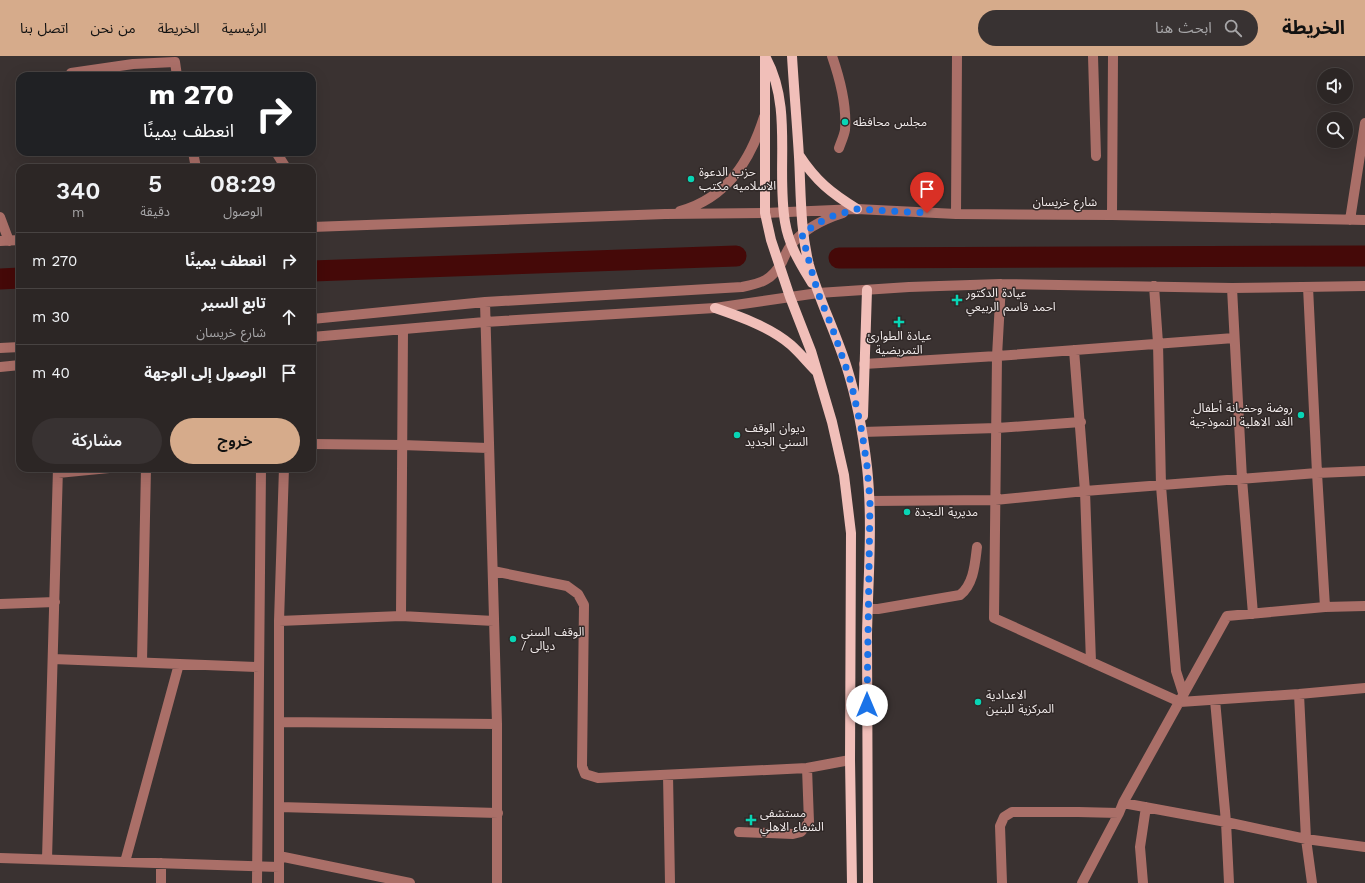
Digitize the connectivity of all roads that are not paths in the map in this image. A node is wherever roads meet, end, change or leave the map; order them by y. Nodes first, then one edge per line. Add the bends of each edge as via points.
1 (765, 56) edge
2 (792, 56) edge
3 (832, 56) edge
4 (956, 56) edge
5 (1093, 56) edge
6 (1113, 56) edge
7 (175, 59) edge
8 (78, 72) edge
9 (177, 72) edge
10 (764, 117) junction
11 (1365, 123) edge
12 (839, 148) dead end
13 (799, 155) junction
14 (1096, 156) dead end
15 (857, 209) junction
16 (801, 211) junction
17 (784, 212) junction
18 (765, 213) junction
19 (665, 214) junction
20 (956, 214) junction
21 (1112, 215) junction
22 (0, 217) edge
23 (1350, 220) junction
24 (1365, 220) edge
25 (316, 225) edge
26 (802, 234) junction
27 (16, 240) edge
28 (5, 241) edge
29 (791, 246) junction
30 (780, 265) junction
31 (1001, 284) junction
32 (1154, 286) junction
33 (1365, 286) edge
34 (1308, 287) junction
35 (1232, 288) junction
36 (867, 290) junction
37 (818, 293) junction
38 (790, 297) junction
39 (485, 302) junction
40 (715, 308) junction
41 (316, 319) edge
42 (485, 322) junction
43 (403, 330) junction
44 (316, 337) edge
45 (1234, 338) junction
46 (1158, 343) junction
47 (16, 347) edge
48 (0, 348) edge
49 (1074, 350) junction
50 (997, 356) junction
51 (864, 364) junction
52 (16, 366) edge
53 (0, 367) edge
54 (818, 374) junction
55 (1081, 422) junction
56 (997, 428) junction
57 (862, 432) junction
58 (316, 444) edge
59 (402, 445) junction
60 (488, 448) junction
61 (1365, 471) edge
62 (58, 472) edge
63 (146, 472) edge
64 (261, 472) edge
65 (284, 472) edge
66 (1317, 473) junction
67 (1242, 479) junction
68 (1161, 486) junction
69 (1085, 491) junction
70 (995, 500) junction
71 (870, 501) junction
72 (977, 547) dead end
73 (493, 571) junction
74 (55, 602) junction
75 (0, 604) edge
76 (1365, 606) edge
77 (1325, 607) junction
78 (868, 609) junction
79 (1253, 614) junction
80 (401, 616) junction
81 (279, 621) junction
82 (494, 621) junction
83 (53, 659) junction
84 (142, 662) junction
85 (1091, 662) junction
86 (179, 664) junction
87 (259, 667) junction
88 (1365, 688) edge
89 (1299, 694) junction
90 (1181, 698) junction
91 (1215, 700) junction
92 (279, 722) junction
93 (497, 724) junction
94 (850, 760) junction
95 (807, 768) junction
96 (668, 775) junction
97 (1122, 804) junction
98 (279, 807) junction
99 (1146, 807) junction
100 (498, 812) junction
101 (1119, 813) junction
102 (1226, 822) junction
103 (739, 832) dead end
104 (1306, 839) junction
105 (1365, 847) edge
106 (279, 856) junction
107 (0, 858) edge
108 (47, 859) junction
109 (125, 862) junction
110 (161, 863) junction
111 (257, 866) junction
112 (279, 867) junction
113 (161, 883) edge
114 (257, 883) edge
115 (279, 883) edge
116 (410, 883) edge
117 (498, 883) edge
118 (670, 883) edge
119 (852, 883) edge
120 (868, 883) edge
121 (1002, 883) edge
122 (1082, 883) edge
123 (1143, 883) edge
124 (1229, 883) edge
125 (1312, 883) edge

1 - 10 main road
1 - 17 main road via 774,74 780,102
2 - 13 main road
3 - 12 street via 844,106 845,131
4 - 20 street
5 - 14 street
6 - 21 street
7 - 8 street
7 - 9 street
10 - 18 main road
10 - 19 street via 757,139 734,177 707,200
11 - 23 street
13 - 15 main road via 816,179 829,191
13 - 16 main road
15 - 16 street, شارع خريسان
15 - 20 street, شارع خريسان
15 - 26 street via 828,218
16 - 17 street, شارع خريسان
16 - 26 main road
17 - 18 street, شارع خريسان
17 - 29 main road
18 - 19 street, شارع خريسان
18 - 30 main road
19 - 25 street
20 - 21 street, شارع خريسان
21 - 23 street, شارع خريسان
22 - 28 street
23 - 24 street, شارع خريسان
26 - 29 street
26 - 37 main road
27 - 28 street
29 - 30 street
29 - 37 main road
30 - 38 main road
30 - 39 street via 765,281 742,287
31 - 32 street
31 - 36 street
31 - 50 street
32 - 35 street
32 - 46 street
33 - 34 street
34 - 35 street
34 - 66 street
35 - 45 street
36 - 37 street
36 - 51 main road
37 - 38 street
37 - 57 main road via 846,368
38 - 40 street
38 - 54 main road
39 - 41 street
39 - 42 street
40 - 42 street
40 - 54 main road via 767,329 790,344
42 - 43 street
42 - 60 street
43 - 44 street
43 - 59 street
45 - 46 street
45 - 67 street
46 - 49 street
46 - 68 street
47 - 48 street
49 - 50 street
49 - 55 street
50 - 51 street
50 - 56 street
51 - 57 main road
52 - 53 street
54 - 94 main road via 844,475 850,533
55 - 56 street
55 - 69 street
56 - 57 street
56 - 70 street
57 - 71 main road
58 - 59 street
59 - 60 street
59 - 80 street
60 - 73 street
61 - 66 street
62 - 74 street
63 - 84 street
64 - 87 street
65 - 81 street
66 - 67 street
66 - 77 street
67 - 68 street
67 - 79 street
68 - 69 street
68 - 90 street via 1176,671
69 - 70 street
69 - 85 street
70 - 71 street
70 - 85 street via 994,618
71 - 78 main road
72 - 78 street via 971,580 960,595
73 - 82 street
73 - 96 street via 567,586 578,594 584,605 582,766 585,774 598,778
74 - 75 street
74 - 83 street
76 - 77 street
77 - 79 street
78 - 120 main road
79 - 90 street via 1227,616
80 - 81 street
80 - 82 street
81 - 92 street
82 - 93 street
83 - 84 street
83 - 108 street
84 - 86 street
85 - 90 street
86 - 87 street
86 - 109 street
87 - 111 street
88 - 89 street
89 - 91 street
89 - 104 street
90 - 91 street
90 - 97 street
91 - 102 street
92 - 93 street
92 - 98 street
93 - 100 street
94 - 95 street
94 - 119 main road
95 - 96 street
95 - 103 street via 809,822 801,832
96 - 118 street
97 - 99 street
97 - 101 street
98 - 100 street
98 - 106 street
99 - 102 street
99 - 123 street via 1140,847
100 - 117 street
101 - 121 street via 1012,812 1004,817 1000,826
101 - 122 street
102 - 104 street
102 - 124 street
104 - 105 street
104 - 125 street
106 - 112 street
106 - 116 street
107 - 108 street
108 - 109 street
109 - 110 street
110 - 111 street
110 - 113 street
111 - 112 street
111 - 114 street
112 - 115 street

